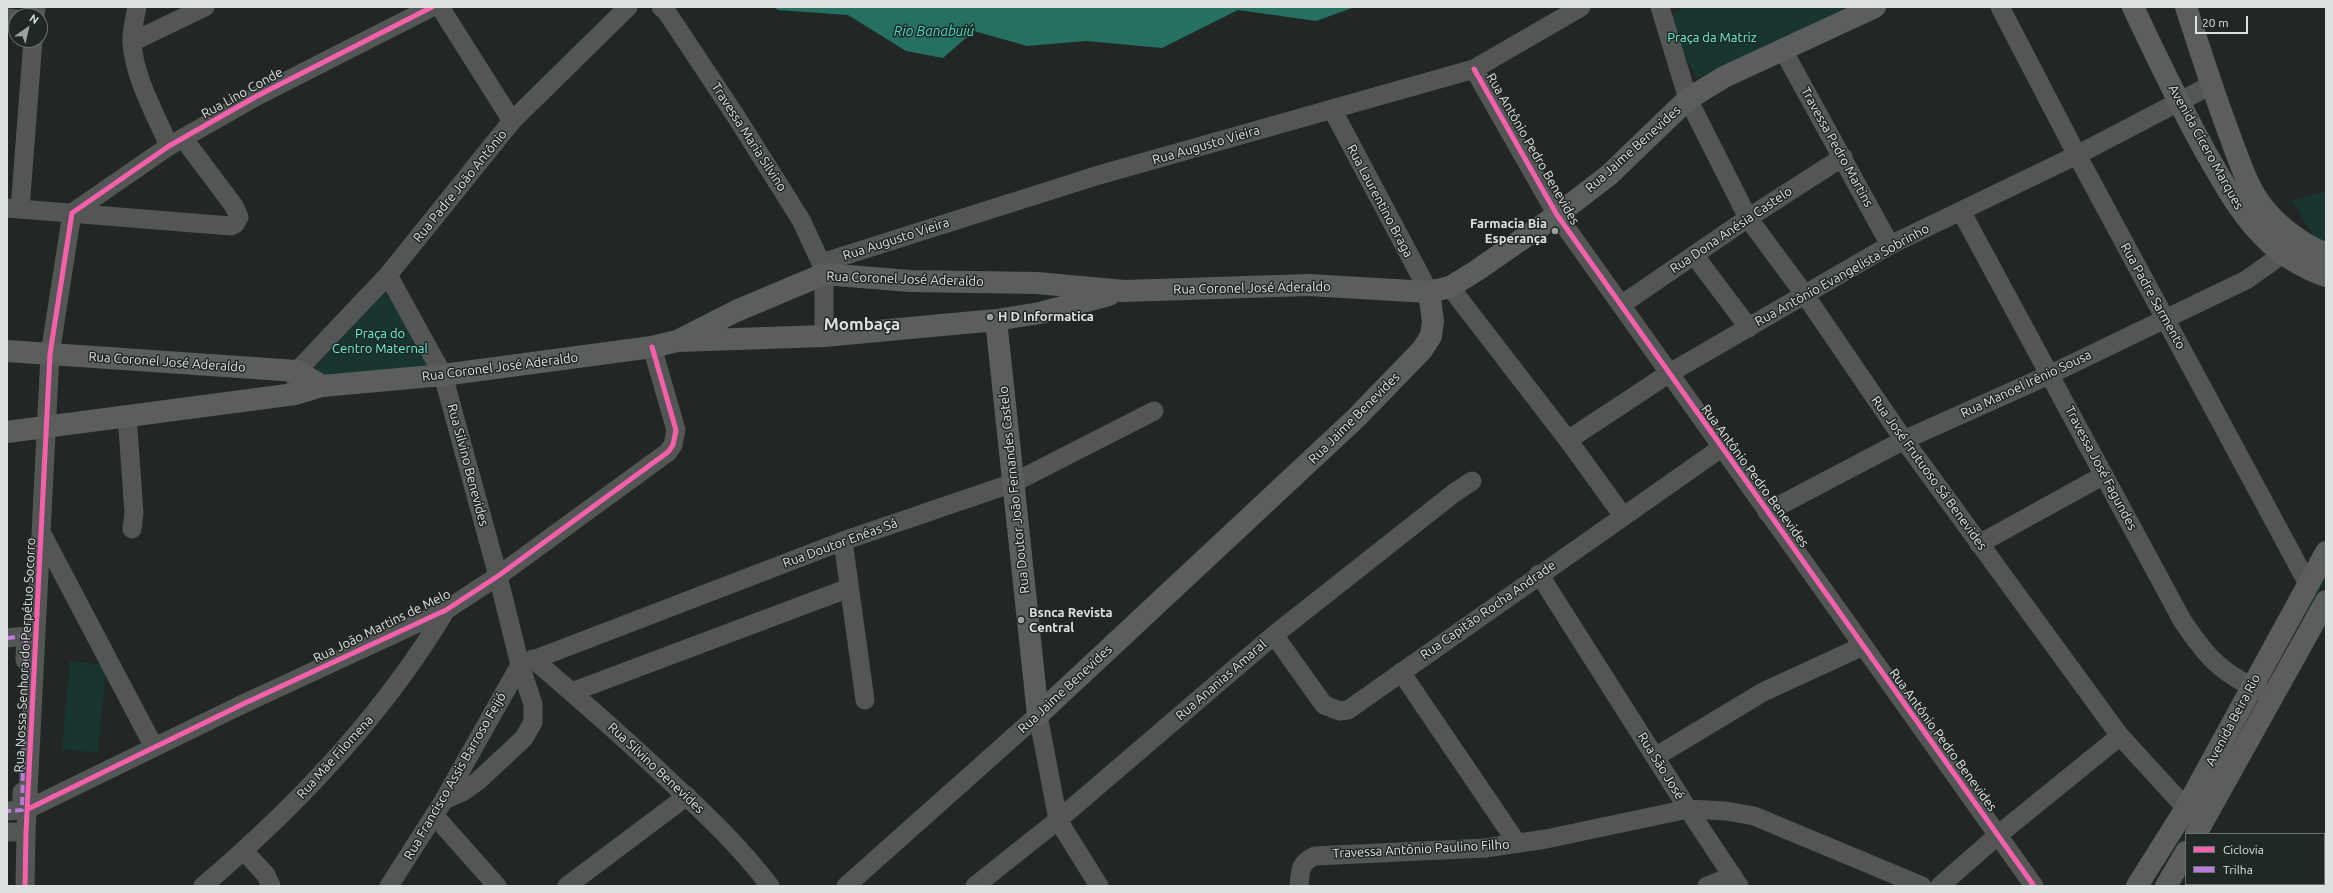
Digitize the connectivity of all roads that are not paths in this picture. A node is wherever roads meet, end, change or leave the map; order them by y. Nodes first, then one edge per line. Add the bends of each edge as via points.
1 (137, 7) edge
2 (205, 7) edge
3 (432, 7) edge
4 (440, 7) edge
5 (628, 7) edge
6 (661, 7) edge
7 (1581, 7) edge
8 (1660, 7) edge
9 (1875, 7) edge
10 (2000, 7) edge
11 (2133, 7) edge
12 (2186, 7) edge
13 (132, 42) junction
14 (32, 48) edge
15 (1783, 50) junction
16 (1474, 69) junction
17 (2211, 84) junction
18 (1688, 99) junction
19 (2179, 103) junction
20 (1332, 109) junction
21 (512, 121) junction
22 (176, 142) junction
23 (2077, 155) junction
24 (1842, 158) junction
25 (13, 208) edge
26 (1961, 211) junction
27 (72, 213) junction
28 (1556, 215) junction
29 (1748, 218) junction
30 (1890, 245) junction
31 (2289, 246) junction
32 (1694, 254) junction
33 (2326, 254) edge
34 (822, 269) junction
35 (388, 275) junction
36 (2326, 276) edge
37 (1450, 287) junction
38 (1124, 291) junction
39 (1429, 292) junction
40 (1805, 295) junction
41 (1621, 304) junction
42 (2166, 319) junction
43 (996, 320) junction
44 (1749, 328) junction
45 (824, 336) junction
46 (677, 341) junction
47 (652, 347) junction
48 (7, 351) edge
49 (50, 354) junction
50 (297, 371) junction
51 (1668, 374) junction
52 (2050, 374) junction
53 (443, 375) junction
54 (322, 386) junction
55 (295, 394) junction
56 (1154, 411) dead end
57 (127, 415) junction
58 (48, 425) junction
59 (7, 432) edge
60 (1568, 440) junction
61 (1904, 440) junction
62 (1721, 448) junction
63 (2104, 475) junction
64 (1472, 481) dead end
65 (1013, 483) junction
66 (1767, 512) junction
67 (1623, 516) junction
68 (132, 529) dead end
69 (42, 535) junction
70 (843, 541) junction
71 (1979, 544) junction
72 (2326, 552) edge
73 (1539, 574) junction
74 (498, 576) junction
75 (2308, 584) junction
76 (849, 588) junction
77 (2326, 601) edge
78 (446, 610) junction
79 (2288, 619) junction
80 (2310, 630) junction
81 (1274, 635) junction
82 (7, 638) edge
83 (1863, 646) junction
84 (526, 662) junction
85 (1402, 672) junction
86 (2251, 687) junction
87 (572, 692) junction
88 (2272, 696) junction
89 (865, 700) dead end
90 (1038, 715) junction
91 (2120, 736) junction
92 (154, 748) junction
93 (1655, 757) junction
94 (458, 774) junction
95 (478, 781) junction
96 (687, 796) junction
97 (444, 800) junction
98 (2186, 808) junction
99 (28, 809) junction
100 (1688, 809) junction
101 (7, 812) edge
102 (434, 815) junction
103 (1058, 820) junction
104 (2199, 829) edge
105 (7, 832) edge
106 (26, 832) junction
107 (1998, 835) junction
108 (1517, 843) junction
109 (244, 851) junction
110 (2185, 854) edge
111 (1300, 877) edge
112 (1736, 881) edge
113 (25, 886) edge
114 (203, 886) edge
115 (271, 886) edge
116 (390, 886) edge
117 (498, 886) edge
118 (567, 886) edge
119 (770, 886) edge
120 (846, 886) edge
121 (975, 886) edge
122 (1099, 886) edge
123 (1707, 886) edge
124 (1918, 886) edge
125 (1940, 886) edge
126 (2034, 886) edge
127 (2138, 886) edge
128 (2166, 886) edge

1 - 13 street
2 - 13 street
3 - 22 street, Rua Lino Conde via 257,96
4 - 21 street
5 - 21 street, Rua Padre João Antônio
6 - 34 street, Travessa Maria Silvino via 781,186 801,220
7 - 16 street, Rua Augusto Vieira
8 - 18 street, Rua José Frutuoso Sá Benevides
9 - 15 main road, Rua Jaime Benevides
10 - 23 street, Rua Padre Sarmento
11 - 19 main road, Avenida Cícero Marques
12 - 17 main road, Avenida Cícero Marques
13 - 22 street via 138,72
14 - 25 street
15 - 18 main road, Rua Jaime Benevides via 1724,77
15 - 24 street, Travessa Pedro Martins
16 - 20 street, Rua Augusto Vieira
16 - 28 street, Rua Antônio Pedro Benevides
17 - 19 street, Rua Antônio Evangelista Sobrinho
17 - 31 main road, Avenida Cícero Marques via 2240,163 2254,193
18 - 28 main road, Rua Jaime Benevides via 1609,175
18 - 29 street, Rua José Frutuoso Sá Benevides
19 - 23 street, Rua Antônio Evangelista Sobrinho
19 - 31 main road, Avenida Cícero Marques via 2236,204 2252,226
20 - 34 street, Rua Augusto Vieira via 1099,175
20 - 39 street, Rua Laurentino Braga
21 - 35 street, Rua Padre João Antônio
22 - 27 street, Rua Lino Conde
22 - 27 street via 234,206 239,217 234,224 231,226
23 - 26 street, Rua Antônio Evangelista Sobrinho
23 - 42 street, Rua Padre Sarmento
24 - 29 street, Rua Dona Anésia Castelo
24 - 30 street, Travessa Pedro Martins
25 - 27 street
26 - 30 street, Rua Antônio Evangelista Sobrinho
26 - 52 street, Travessa José Fagundes
27 - 49 street
28 - 37 main road, Rua Jaime Benevides
28 - 41 street, Rua Antônio Pedro Benevides
29 - 32 street, Rua Dona Anésia Castelo
29 - 40 street, Rua José Frutuoso Sá Benevides
30 - 40 street, Rua Antônio Evangelista Sobrinho
31 - 33 main road, Avenida Cícero Marques
31 - 36 main road, Avenida Cícero Marques
31 - 42 street, Rua Manoel Irênio Sousa via 2246,280
32 - 41 street, Rua Dona Anésia Castelo
32 - 44 street
34 - 38 main road, Rua Coronel José Aderaldo via 910,281 1037,283
34 - 45 street
34 - 46 main road, Rua Coronel José Aderaldo
35 - 50 street, Rua Padre João Antônio
35 - 53 street, Rua Silvino Benevides
37 - 39 main road, Rua Jaime Benevides
37 - 60 street
38 - 39 main road, Rua Coronel José Aderaldo via 1308,285
38 - 43 main road, Rua Coronel José Aderaldo via 1040,313
39 - 90 main road, Rua Jaime Benevides via 1433,321 1430,336 1422,350 1355,419
40 - 44 street, Rua Antônio Evangelista Sobrinho
40 - 61 street, Rua José Frutuoso Sá Benevides
41 - 51 street, Rua Antônio Pedro Benevides
42 - 52 street, Rua Manoel Irênio Sousa
42 - 75 street, Rua Padre Sarmento
43 - 45 main road, Rua Coronel José Aderaldo
43 - 65 main road, Rua Doutor João Fernandes Castelo
44 - 51 street, Rua Antônio Evangelista Sobrinho
45 - 46 main road, Rua Coronel José Aderaldo
46 - 47 main road, Rua Coronel José Aderaldo
47 - 53 main road, Rua Coronel José Aderaldo
47 - 74 street, Rua João Martins de Melo via 676,430 673,445 668,452
48 - 49 main road, Rua Coronel José Aderaldo
49 - 50 main road, Rua Coronel José Aderaldo
49 - 58 street, Rua Nossa Senhora do Perpétuo Socorro
50 - 54 main road, Rua Coronel José Aderaldo
50 - 55 street
51 - 60 street, Rua Antônio Evangelista Sobrinho
51 - 62 street, Rua Antônio Pedro Benevides
52 - 61 street, Rua Manoel Irênio Sousa
52 - 63 street, Travessa José Fagundes
53 - 54 main road, Rua Coronel José Aderaldo
53 - 74 street, Rua Silvino Benevides
54 - 55 main road, Rua Coronel José Aderaldo
55 - 57 main road, Rua Coronel José Aderaldo
56 - 65 street, Rua Doutor Enéas Sá
57 - 58 main road, Rua Coronel José Aderaldo
57 - 68 street via 134,513
58 - 59 main road, Rua Coronel José Aderaldo
58 - 69 street, Rua Nossa Senhora do Perpétuo Socorro
60 - 67 street
61 - 66 street, Rua Manoel Irênio Sousa
61 - 71 street, Rua José Frutuoso Sá Benevides
62 - 66 street, Rua Antônio Pedro Benevides
62 - 67 street, Rua Capitão Rocha Andrade
63 - 71 street
63 - 86 street, Travessa José Fagundes via 2182,620 2199,646 2211,661
64 - 81 street, Rua Ananias Amaral
65 - 70 street, Rua Doutor Enéas Sá
65 - 90 main road, Rua Doutor João Fernandes Castelo
66 - 83 street, Rua Antônio Pedro Benevides
67 - 73 street, Rua Capitão Rocha Andrade
69 - 92 street
69 - 99 street, Rua Nossa Senhora do Perpétuo Socorro
70 - 76 street
70 - 84 street, Rua Doutor Enéas Sá
71 - 91 street, Rua José Frutuoso Sá Benevides
72 - 75 main road, Avenida Beira Rio
73 - 85 street, Rua Capitão Rocha Andrade
73 - 93 street, Rua São José
74 - 78 street, Rua João Martins de Melo
74 - 84 street, Rua Silvino Benevides
75 - 79 main road, Avenida Beira Rio
76 - 87 street
76 - 89 street
77 - 80 main road, Avenida Beira Rio
78 - 92 street, Rua João Martins de Melo
78 - 109 street, Rua Mãe Filomena via 422,651 350,742 301,796
79 - 80 main road
79 - 86 main road, Avenida Beira Rio
80 - 88 main road, Avenida Beira Rio
81 - 85 street, Rua Capitão Rocha Andrade via 1324,705 1340,712 1348,710
81 - 103 street, Rua Ananias Amaral
82 - 101 street via 26,636 22,810
83 - 93 street via 1763,692
83 - 107 street, Rua Antônio Pedro Benevides
84 - 87 street, Rua Silvino Benevides
84 - 94 street, Rua Francisco Assis Barroso Feijó
84 - 95 street via 533,704 533,722 524,738
85 - 108 street
86 - 88 street, Travessa José Fagundes
86 - 98 main road, Avenida Beira Rio
87 - 96 street, Rua Silvino Benevides
88 - 104 main road, Avenida Beira Rio
90 - 103 street, Rua Doutor João Fernandes Castelo
90 - 120 street, Rua Jaime Benevides
91 - 98 street, Rua José Frutuoso Sá Benevides
91 - 107 street
92 - 99 street, Rua João Martins de Melo
93 - 100 street, Rua São José
94 - 95 street
94 - 97 street, Rua Francisco Assis Barroso Feijó
95 - 97 street
96 - 118 street
96 - 119 street, Rua Silvino Benevides via 732,839
97 - 102 street, Rua Francisco Assis Barroso Feijó
98 - 104 street, Rua José Frutuoso Sá Benevides
98 - 127 main road, Avenida Beira Rio
99 - 106 street, Rua Nossa Senhora do Perpétuo Socorro
100 - 108 street, Travessa Antônio Paulino Filho
100 - 112 street
100 - 124 street, Rua São José via 1726,811 1754,816
102 - 116 street, Rua Francisco Assis Barroso Feijó
102 - 117 street
103 - 121 street, Rua Ananias Amaral
103 - 122 street, Rua Doutor João Fernandes Castelo
105 - 106 street
106 - 113 street, Rua Nossa Senhora do Perpétuo Socorro
107 - 125 street
107 - 126 street, Rua Antônio Pedro Benevides
108 - 111 street, Travessa Antônio Paulino Filho via 1485,848 1315,856 1304,861
109 - 114 street, Rua Mãe Filomena
109 - 115 street via 266,875
110 - 128 main road
112 - 123 street

